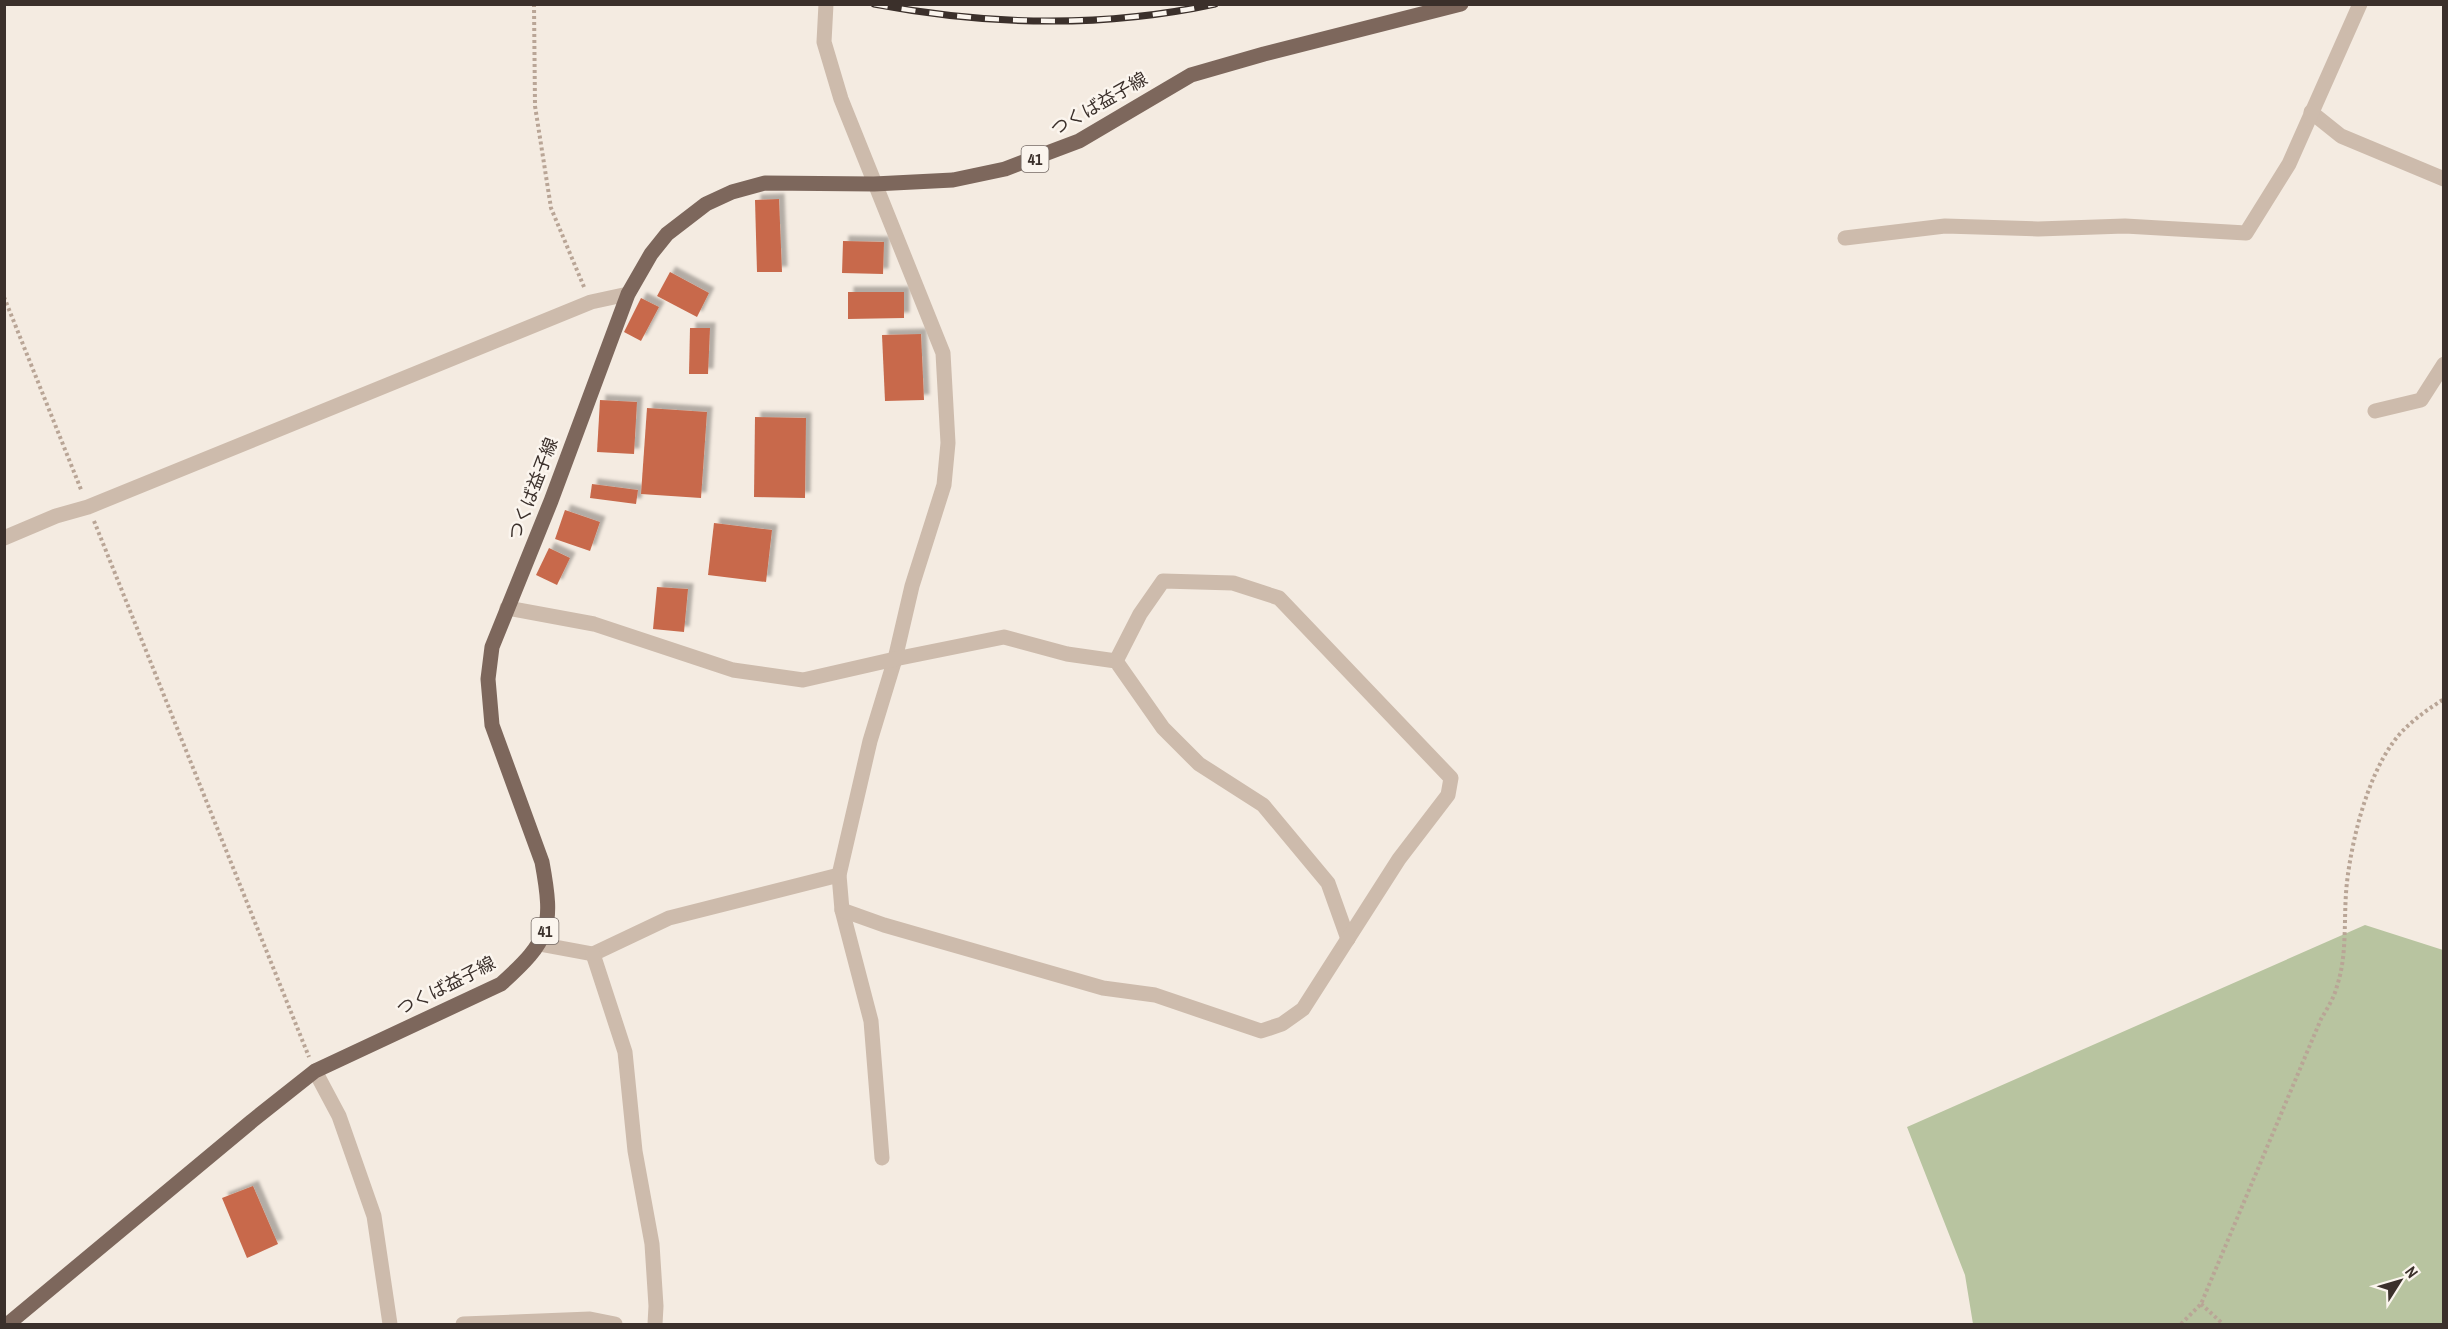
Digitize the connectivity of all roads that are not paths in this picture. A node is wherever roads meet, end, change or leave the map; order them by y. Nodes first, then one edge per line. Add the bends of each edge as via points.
1 (826, 4) edge
2 (1461, 4) edge
3 (2360, 4) edge
4 (2311, 112) junction
5 (2444, 179) edge
6 (874, 184) junction
7 (1845, 238) dead end
8 (628, 294) junction
9 (2444, 364) edge
10 (2374, 411) dead end
11 (4, 537) edge
12 (507, 608) junction
13 (895, 658) junction
14 (1116, 661) junction
15 (838, 875) junction
16 (842, 910) junction
17 (1348, 939) junction
18 (539, 944) junction
19 (593, 954) junction
20 (315, 1071) junction
21 (882, 1158) dead end
22 (8, 1324) edge
23 (390, 1324) edge
24 (463, 1324) edge
25 (615, 1324) edge
26 (655, 1324) edge

1 - 6 street via 824,42
2 - 6 main road, つくば益子線 / 41 via 1191,75 1079,141 1005,169 953,180
3 - 4 street
4 - 5 street via 2341,136
4 - 7 street via 2289,164 2246,234 2125,226 1946,226
6 - 8 main road, つくば益子線 / 41 via 765,183 732,192 706,204 667,234
6 - 13 street via 943,353 948,443 944,485 912,586
8 - 11 street via 591,302 88,507
8 - 12 main road, つくば益子線 / 41
9 - 10 street via 2421,400
12 - 13 street via 594,624 733,670 802,680
12 - 18 main road, つくば益子線 / 41 via 492,648 488,679 492,725 542,862 548,904 547,925
13 - 14 street via 1004,637 1067,654
13 - 15 street via 870,741
14 - 17 street via 1163,728 1199,764 1263,805 1328,883
14 - 17 street via 1140,614 1163,581 1233,583 1280,598 1450,777 1448,795 1399,859
15 - 16 street
15 - 19 street via 669,918
16 - 17 street via 1102,988 1155,995 1261,1031 1282,1024 1303,1009
16 - 21 street via 872,1021
18 - 19 street
18 - 20 main road, つくば益子線 / 41 via 501,984
19 - 26 street via 625,1052 635,1151 651,1244
20 - 22 main road, つくば益子線 / 41
20 - 23 street via 339,1116 374,1216
24 - 25 street via 590,1319

